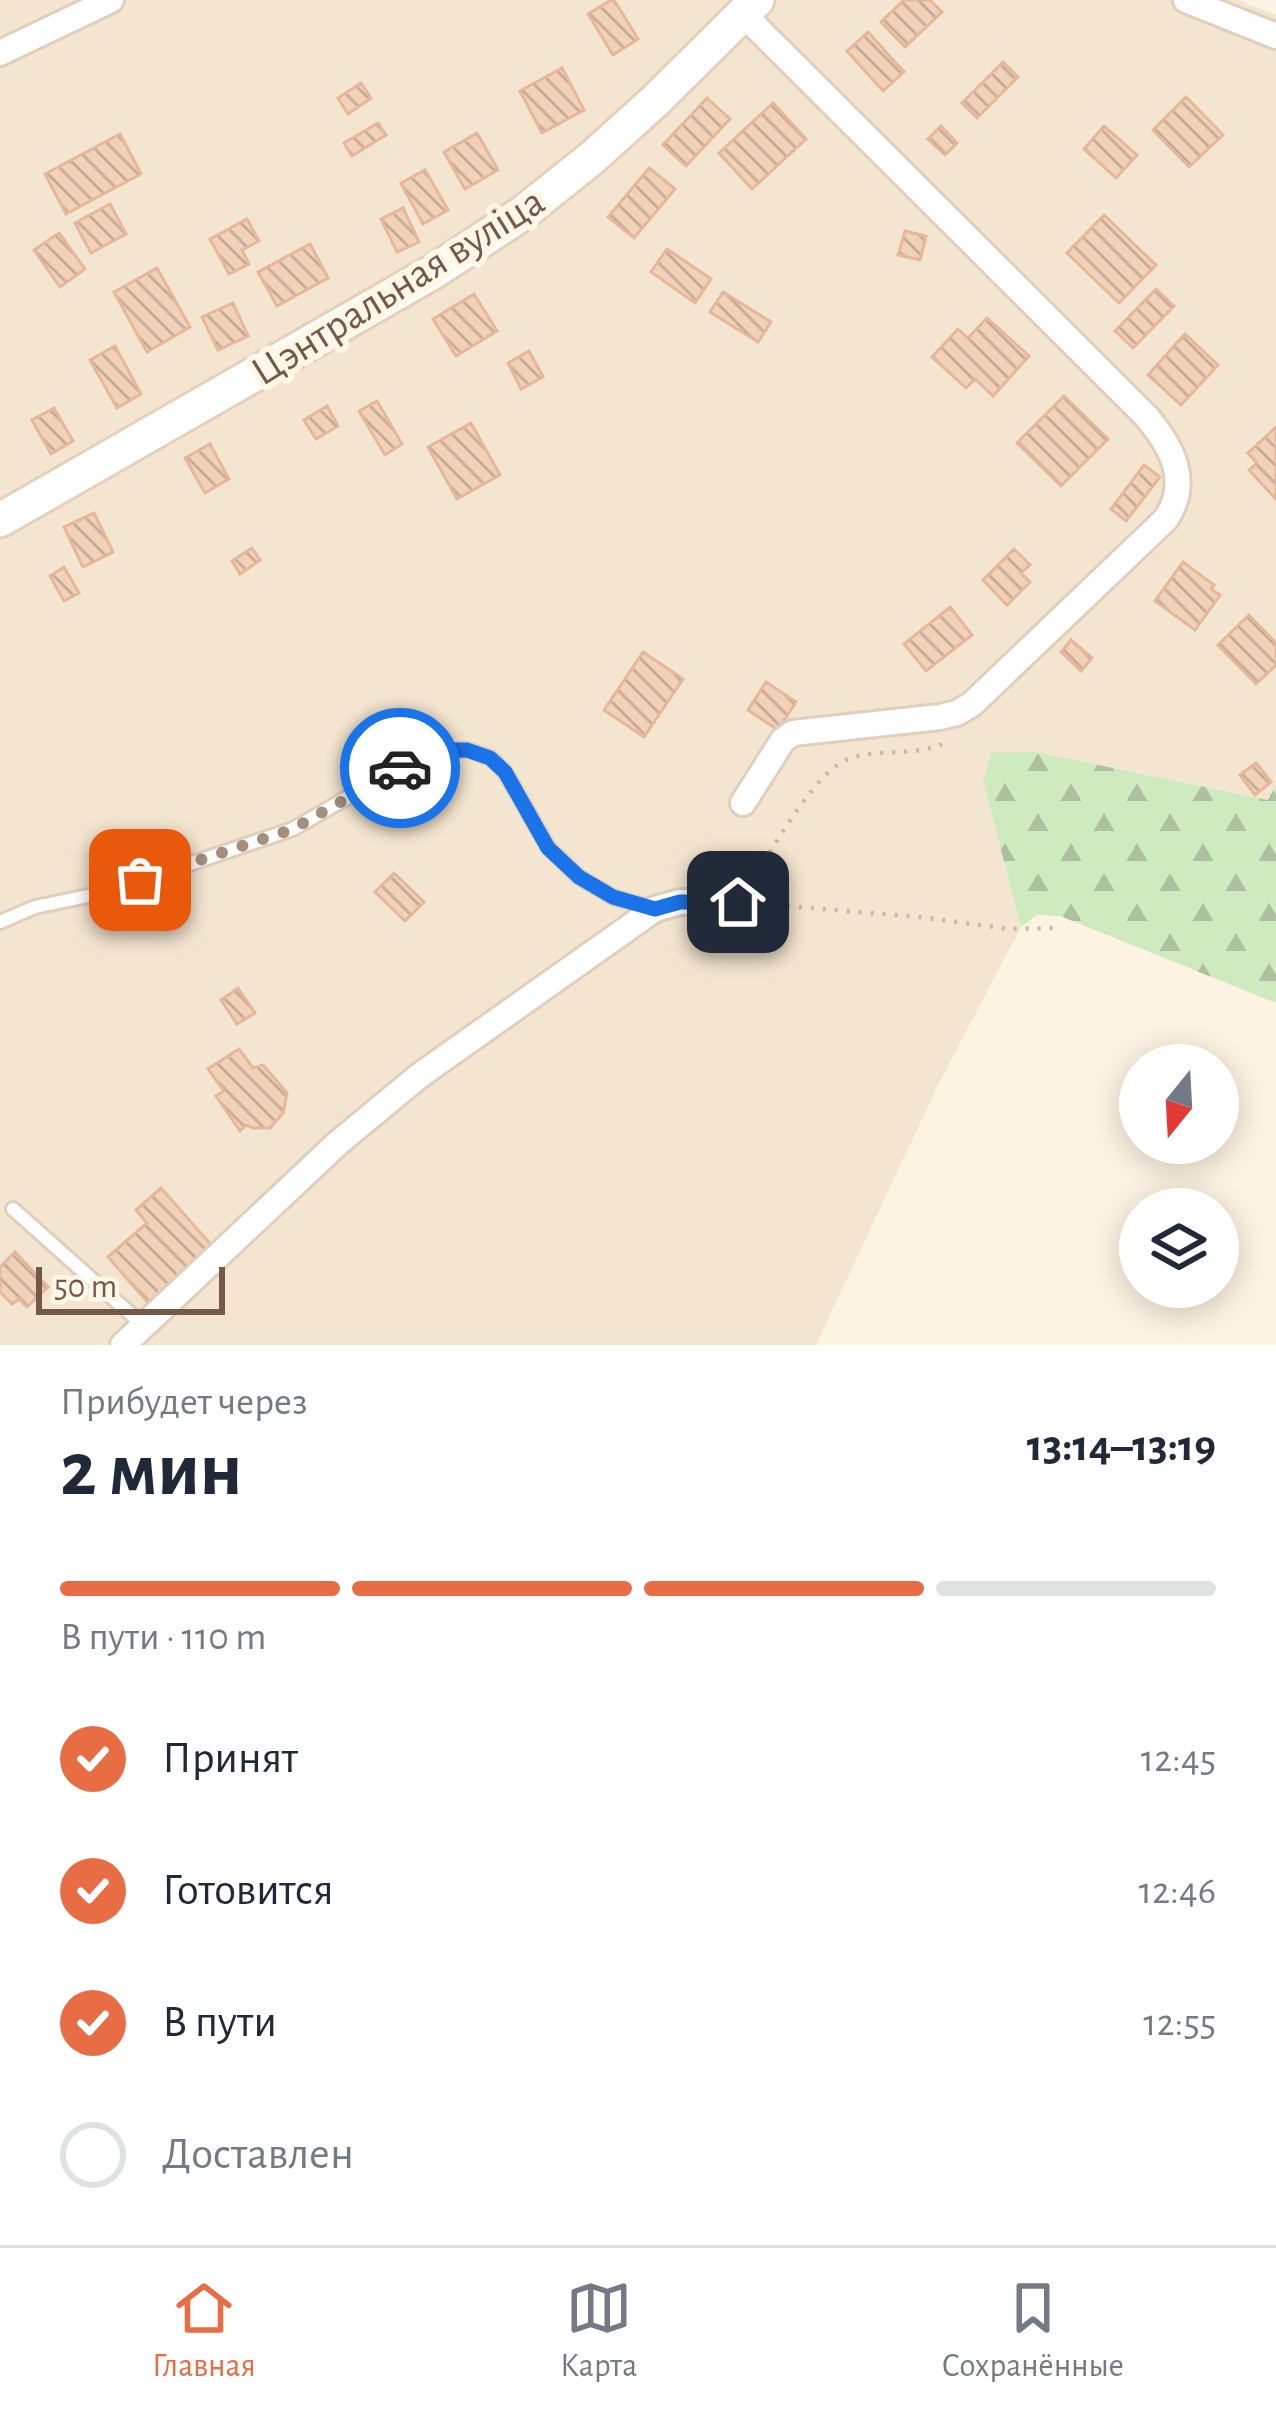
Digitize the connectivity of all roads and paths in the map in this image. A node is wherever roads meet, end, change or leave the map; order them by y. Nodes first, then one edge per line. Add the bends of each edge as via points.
1 (111, 0) edge
2 (1186, 0) edge
3 (750, 7) edge
4 (1276, 36) edge
5 (0, 53) edge
6 (0, 520) edge
7 (972, 704) junction
8 (743, 803) dead end
9 (738, 902) junction
10 (655, 909) junction
11 (0, 922) edge
12 (1055, 928) dead end
13 (13, 1209) dead end
14 (144, 1326) junction
15 (123, 1345) edge

1 - 5 street
2 - 4 street
3 - 6 street, Цэнтральная вуліца via 593,158 523,213
3 - 7 street via 1146,416 1173,454 1178,493 1166,518
7 - 8 street via 940,717 793,733
7 - 9 path via 942,745 832,767
9 - 10 street
9 - 12 path
10 - 11 lane via 579,877 548,848 490,758 445,750 293,829
10 - 14 street via 419,1076
13 - 14 lane
14 - 15 street

